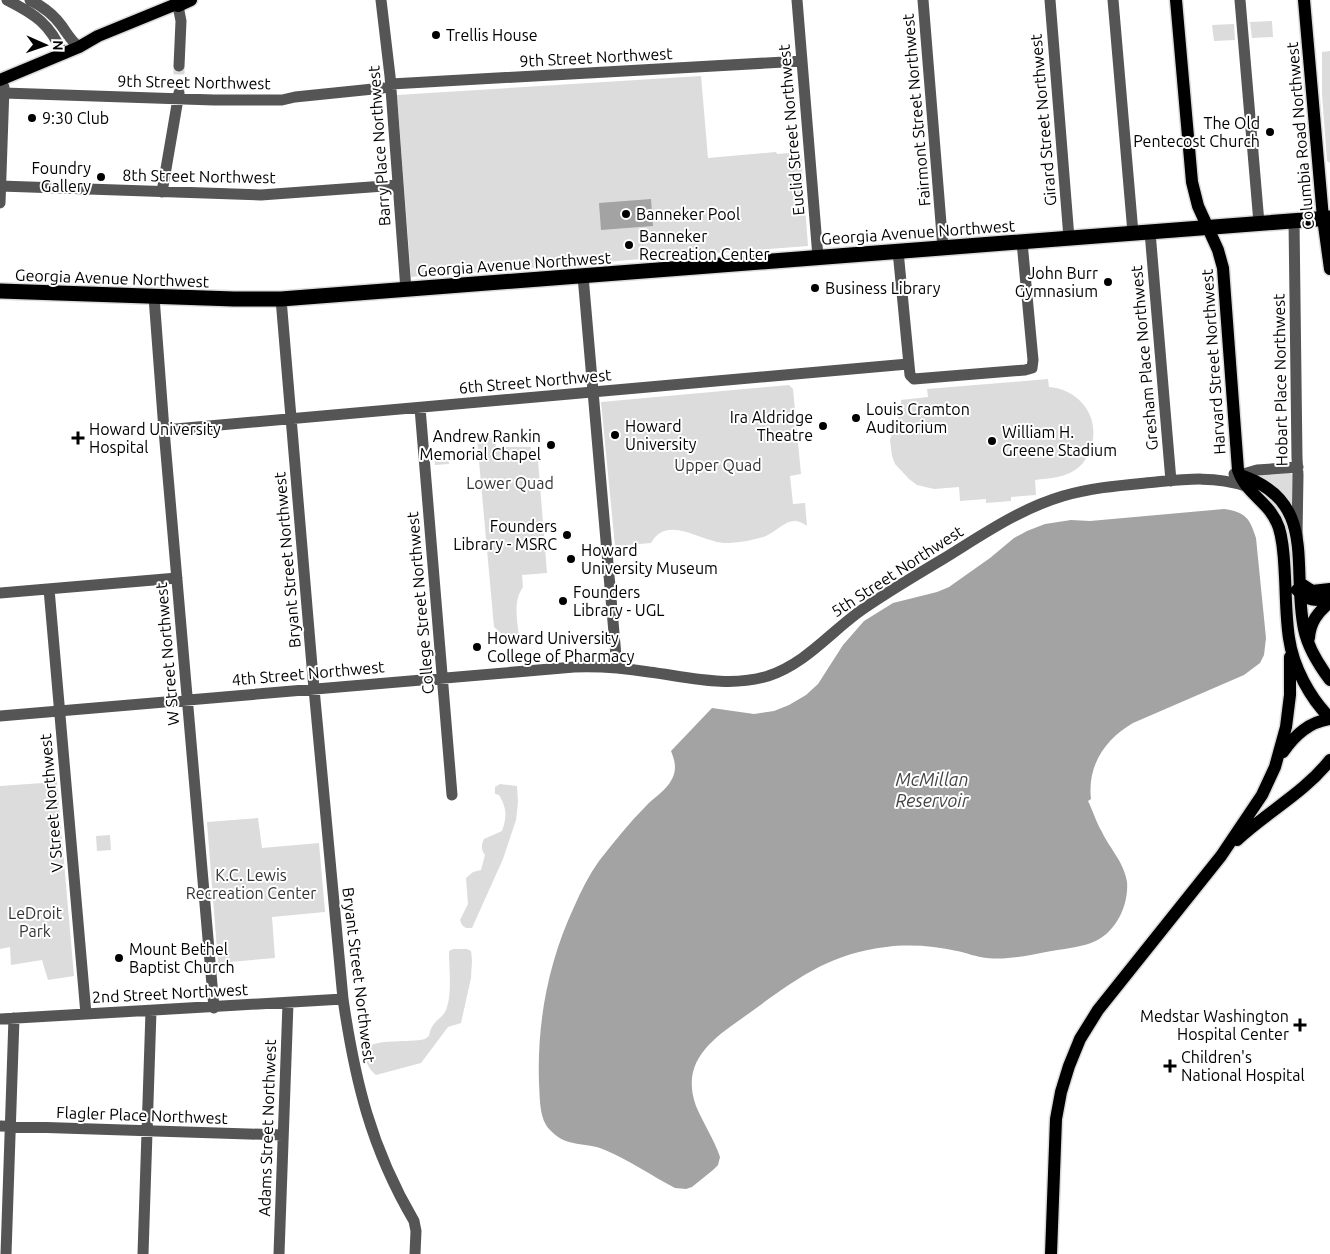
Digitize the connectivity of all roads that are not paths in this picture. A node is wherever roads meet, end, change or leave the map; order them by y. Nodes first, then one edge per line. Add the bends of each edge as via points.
1 (7, 0) edge
2 (30, 0) edge
3 (381, 0) edge
4 (797, 0) edge
5 (923, 0) edge
6 (1050, 0) edge
7 (1113, 0) edge
8 (1176, 0) edge
9 (1240, 0) edge
10 (1304, 0) edge
11 (187, 2) edge
12 (45, 10) edge
13 (79, 47) junction
14 (63, 54) junction
15 (802, 61) junction
16 (179, 66) tunnel mouth
17 (3, 84) edge
18 (387, 86) junction
19 (179, 95) junction
20 (398, 185) junction
21 (0, 186) edge
22 (162, 192) junction
23 (0, 203) edge
24 (1326, 218) edge
25 (1294, 220) junction
26 (1259, 223) junction
27 (1208, 227) junction
28 (1150, 232) junction
29 (1133, 233) junction
30 (1069, 238) junction
31 (1022, 242) junction
32 (943, 248) junction
33 (898, 251) junction
34 (818, 258) junction
35 (1330, 270) edge
36 (583, 276) junction
37 (406, 290) junction
38 (0, 291) edge
39 (154, 297) junction
40 (281, 299) junction
41 (908, 364) junction
42 (592, 393) junction
43 (420, 408) junction
44 (291, 419) junction
45 (164, 430) junction
46 (1298, 468) junction
47 (1171, 481) junction
48 (1245, 484) junction
49 (1297, 540) junction
50 (176, 578) junction
51 (1300, 588) junction
52 (49, 589) junction
53 (1330, 589) edge
54 (0, 593) edge
55 (1330, 600) edge
56 (1289, 640) junction
57 (1309, 646) junction
58 (618, 668) junction
59 (442, 678) junction
60 (1330, 680) edge
61 (314, 689) junction
62 (187, 700) junction
63 (60, 711) junction
64 (0, 716) edge
65 (1330, 718) edge
66 (1278, 758) junction
67 (1330, 760) edge
68 (1330, 774) edge
69 (1305, 787) junction
70 (452, 795) dead end
71 (1221, 856) junction
72 (343, 999) junction
73 (288, 1003) junction
74 (214, 1008) junction
75 (151, 1011) junction
76 (86, 1014) junction
77 (14, 1018) junction
78 (0, 1019) edge
79 (5, 1127) edge
80 (147, 1131) junction
81 (283, 1136) junction
82 (6, 1254) edge
83 (143, 1254) edge
84 (278, 1254) edge
85 (415, 1254) edge
86 (1051, 1254) edge

1 - 12 street via 25,9
2 - 12 street
3 - 18 street, Barry Place Northwest
4 - 15 street, Euclid Street Northwest
5 - 32 street, Fairmont Street Northwest
6 - 30 street, Girard Street Northwest
7 - 29 street
8 - 27 main road, Harvard Street Northwest via 1191,174 1198,206
9 - 26 street
10 - 24 main road, Columbia Road Northwest
11 - 13 main road via 173,14 100,43
11 - 16 street via 181,21
12 - 13 street
12 - 14 street
13 - 14 main road
14 - 17 main road
15 - 18 street, 9th Street Northwest
15 - 34 street, Euclid Street Northwest
17 - 19 street, 9th Street Northwest
17 - 21 street
18 - 19 street, 9th Street Northwest via 282,100
18 - 20 street, Barry Place Northwest
19 - 22 street
20 - 22 street, 8th Street Northwest via 261,195
20 - 37 street, Barry Place Northwest
21 - 22 street, 8th Street Northwest
21 - 23 street
24 - 25 highway, Georgia Avenue Northwest
24 - 35 main road, Columbia Road Northwest
25 - 26 highway, Georgia Avenue Northwest
25 - 46 street, Hobart Place Northwest
26 - 27 highway, Georgia Avenue Northwest
27 - 28 highway, Georgia Avenue Northwest
27 - 48 main road, Harvard Street Northwest via 1223,268 1237,464
28 - 29 highway, Georgia Avenue Northwest
28 - 47 street, Gresham Place Northwest
29 - 30 highway, Georgia Avenue Northwest
30 - 31 highway, Georgia Avenue Northwest
31 - 32 highway, Georgia Avenue Northwest
31 - 41 street via 1033,365 1030,370 914,379
32 - 33 highway, Georgia Avenue Northwest
33 - 34 highway, Georgia Avenue Northwest
33 - 41 street
34 - 36 highway, Georgia Avenue Northwest
36 - 37 highway, Georgia Avenue Northwest
36 - 42 street
37 - 40 highway, Georgia Avenue Northwest
38 - 39 highway, Georgia Avenue Northwest
39 - 40 highway, Georgia Avenue Northwest
39 - 45 street, W Street Northwest
40 - 44 street, Bryant Street Northwest
41 - 42 street, 6th Street Northwest
42 - 43 street, 6th Street Northwest
42 - 58 street
43 - 44 street, 6th Street Northwest
43 - 59 street, College Street Northwest
44 - 45 street, 6th Street Northwest
44 - 61 street, Bryant Street Northwest
45 - 50 street, W Street Northwest
46 - 48 street, 5th Street Northwest via 1257,470
46 - 49 street, Hobart Place Northwest
47 - 48 street, 5th Street Northwest via 1214,474
47 - 58 street, 5th Street Northwest via 1095,488 1024,510 879,598 803,658 768,676 718,682
48 - 49 main road, Hobart Place Northwest via 1264,486 1279,498 1292,517
48 - 51 main road via 1269,496 1283,514 1290,535 1294,582
48 - 56 main road via 1272,512 1281,536
49 - 51 main road, Hobart Place Northwest
50 - 52 street
50 - 62 street, W Street Northwest
51 - 53 main road
51 - 55 main road via 1312,600
51 - 57 main road, Hobart Place Northwest via 1302,618
52 - 54 street
52 - 63 street, V Street Northwest
55 - 57 main road via 1313,622
56 - 65 main road via 1306,687
56 - 66 main road via 1291,686
57 - 60 main road, Hobart Place Northwest
58 - 59 street, 4th Street Northwest via 574,667
59 - 61 street, 4th Street Northwest
59 - 70 street, College Street Northwest
61 - 62 street, 4th Street Northwest
61 - 72 street, Bryant Street Northwest
62 - 63 street, 4th Street Northwest
62 - 74 street, W Street Northwest
63 - 64 street, 4th Street Northwest
63 - 76 street, V Street Northwest
65 - 66 main road via 1303,730
66 - 71 main road via 1262,795
67 - 69 main road
68 - 69 main road
69 - 71 main road via 1250,828
71 - 86 main road via 1103,1003 1072,1057 1056,1119
72 - 73 street, 2nd Street Northwest
72 - 85 street, Bryant Street Northwest via 366,1115 388,1173 414,1221
73 - 74 street, 2nd Street Northwest
73 - 81 street, Adams Street Northwest
74 - 75 street, 2nd Street Northwest
75 - 76 street, 2nd Street Northwest
75 - 80 street
76 - 77 street, 2nd Street Northwest
77 - 78 street, 2nd Street Northwest
77 - 79 street
79 - 80 street, Flagler Place Northwest
79 - 82 street
80 - 81 street, Flagler Place Northwest
80 - 83 street
81 - 84 street, Adams Street Northwest

